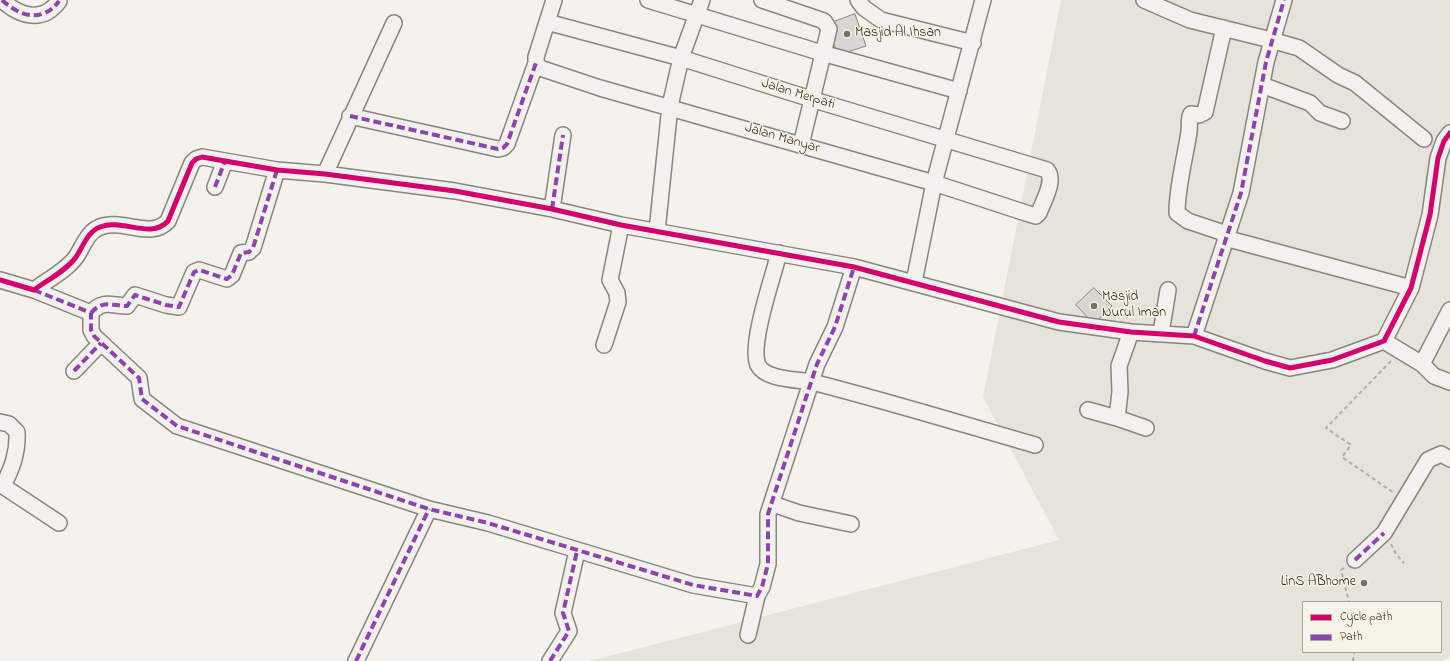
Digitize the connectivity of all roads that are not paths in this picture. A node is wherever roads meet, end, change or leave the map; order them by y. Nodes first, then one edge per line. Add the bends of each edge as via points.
1 (2, 0) edge
2 (554, 0) edge
3 (648, 0) edge
4 (702, 0) edge
5 (762, 0) edge
6 (858, 0) edge
7 (983, 0) edge
8 (1144, 0) edge
9 (1284, 0) edge
10 (59, 1) edge
11 (696, 16) junction
12 (547, 22) junction
13 (394, 23) dead end
14 (1224, 28) junction
15 (1271, 40) junction
16 (973, 43) junction
17 (822, 53) junction
18 (681, 58) junction
19 (536, 63) junction
20 (1262, 85) junction
21 (959, 91) junction
22 (811, 99) junction
23 (670, 106) junction
24 (350, 116) junction
25 (1342, 121) dead end
26 (1450, 133) edge
27 (563, 135) dead end
28 (945, 138) junction
29 (1424, 139) dead end
30 (801, 145) junction
31 (225, 161) junction
32 (277, 170) junction
33 (325, 174) junction
34 (934, 183) junction
35 (215, 187) dead end
36 (552, 209) junction
37 (1029, 214) joint
38 (622, 225) junction
39 (657, 231) junction
40 (1226, 236) junction
41 (779, 253) junction
42 (854, 267) junction
43 (0, 280) edge
44 (914, 282) junction
45 (1411, 288) junction
46 (34, 290) junction
47 (1168, 290) dead end
48 (1450, 310) edge
49 (92, 313) junction
50 (1131, 332) junction
51 (1161, 333) junction
52 (1194, 336) junction
53 (1384, 341) junction
54 (101, 343) junction
55 (604, 345) dead end
56 (1422, 364) junction
57 (74, 371) dead end
58 (812, 382) junction
59 (1450, 382) edge
60 (1088, 410) dead end
61 (1117, 418) junction
62 (0, 422) edge
63 (1146, 428) dead end
64 (1035, 445) dead end
65 (1450, 459) edge
66 (1, 488) edge
67 (772, 504) junction
68 (429, 509) junction
69 (59, 523) dead end
70 (851, 524) dead end
71 (577, 550) junction
72 (1354, 560) road end
73 (757, 596) junction
74 (748, 635) dead end
75 (356, 661) edge
76 (550, 661) edge

1 - 10 street via 23,14 34,15 47,13
2 - 12 street
3 - 11 street
4 - 11 street
5 - 17 street via 827,23 829,32
6 - 16 street via 864,8 881,20
7 - 16 street
8 - 14 street via 1190,20
9 - 15 street
11 - 17 street
11 - 18 street
12 - 18 street, Jalan Merpati
12 - 19 street
13 - 24 street
14 - 15 street
14 - 40 street via 1206,112 1189,116 1177,213 1188,221
15 - 20 street
15 - 29 street via 1299,48 1338,75 1355,83
16 - 21 street
17 - 21 street
17 - 22 street
18 - 22 street, Jalan Merpati
18 - 23 street
19 - 23 street, Jalan Manyar via 540,68 600,88
19 - 24 street via 507,144 503,148 498,149
20 - 25 street via 1310,103 1320,113
20 - 40 street via 1241,193
21 - 28 street
22 - 28 street, Jalan Merpati
22 - 30 street
23 - 30 street, Jalan Manyar
23 - 39 street
24 - 33 street
26 - 45 street via 1438,158 1430,215
27 - 36 street
28 - 34 street
28 - 37 street, Jalan Merpati via 1047,170 1051,180 1040,213 1036,216
30 - 34 street, Jalan Manyar
31 - 32 street
31 - 35 street
31 - 46 street via 202,157 192,162 168,221 164,225 149,230 125,225 97,228 70,264
32 - 33 street
32 - 49 street via 253,248 249,252 241,253 232,275 227,279 199,270 194,272 179,307 134,295 127,306 112,303 97,306
33 - 36 street via 454,191
34 - 37 street, Jalan Manyar
34 - 44 street
36 - 38 street
38 - 39 street
38 - 55 street via 610,280 618,302
39 - 41 street
40 - 45 street
40 - 52 street
41 - 42 street
41 - 58 street via 757,337 755,357 759,367 768,375
42 - 44 street
42 - 58 street via 835,327 817,364
43 - 46 street
44 - 50 street via 1059,322
45 - 53 street
46 - 49 street
47 - 51 street
48 - 56 street
49 - 54 street via 92,333
50 - 51 street
50 - 61 street via 1119,366
51 - 52 street
52 - 53 street via 1290,368 1332,360
53 - 56 street
54 - 57 street
54 - 68 street via 139,378 142,399 177,426
56 - 59 street via 1434,376
58 - 64 street
58 - 67 street
60 - 61 street
61 - 63 street
62 - 66 street via 9,424 17,432 14,464
65 - 72 street via 1440,454 1428,460 1384,533
66 - 69 street
67 - 70 street via 799,513
67 - 73 street via 767,524 768,564
68 - 71 street via 488,523
68 - 75 street
71 - 73 street via 693,585
71 - 76 street via 563,613 569,631
73 - 74 street

